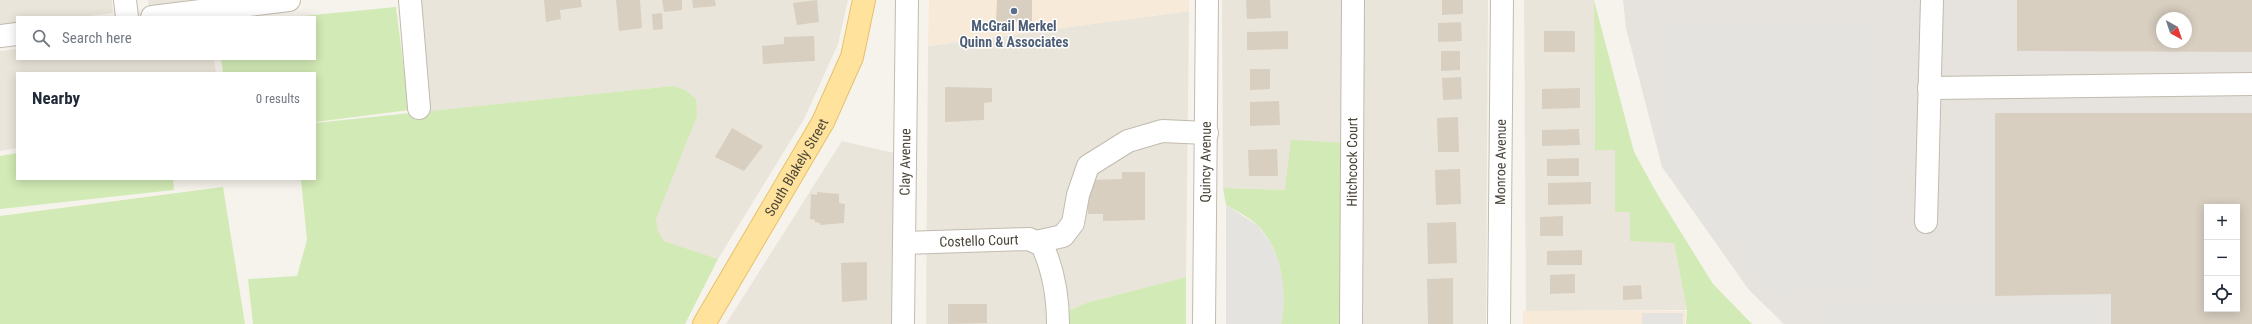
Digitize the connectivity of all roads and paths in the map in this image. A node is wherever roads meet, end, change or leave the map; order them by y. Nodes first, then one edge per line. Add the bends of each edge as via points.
1 (125, 0) edge
2 (282, 0) edge
3 (410, 0) edge
4 (864, 0) edge
5 (907, 0) edge
6 (1207, 0) edge
7 (1353, 0) edge
8 (1502, 0) edge
9 (1932, 0) edge
10 (127, 16) edge
11 (160, 16) edge
12 (16, 34) edge
13 (0, 36) edge
14 (2252, 84) edge
15 (1929, 88) junction
16 (419, 108) dead end
17 (1207, 132) junction
18 (1926, 222) dead end
19 (1036, 242) junction
20 (904, 243) junction
21 (704, 324) edge
22 (903, 324) edge
23 (1058, 324) edge
24 (1204, 324) edge
25 (1351, 324) edge
26 (1499, 324) edge

1 - 10 street
2 - 11 street
3 - 16 street
4 - 21 main road, South Blakely Street via 852,56 823,122
5 - 20 street, Clay Avenue
6 - 17 street, Quincy Avenue
7 - 25 street, Hitchcock Court
8 - 26 street, Monroe Avenue
9 - 15 street
12 - 13 street
14 - 15 street
15 - 18 street
17 - 19 street via 1162,131 1128,141 1088,166 1078,195 1073,223 1063,236
17 - 24 street, Quincy Avenue
19 - 20 street, Costello Court via 1029,239
19 - 23 street, Costello Court via 1042,245 1054,279
20 - 22 street, Clay Avenue

